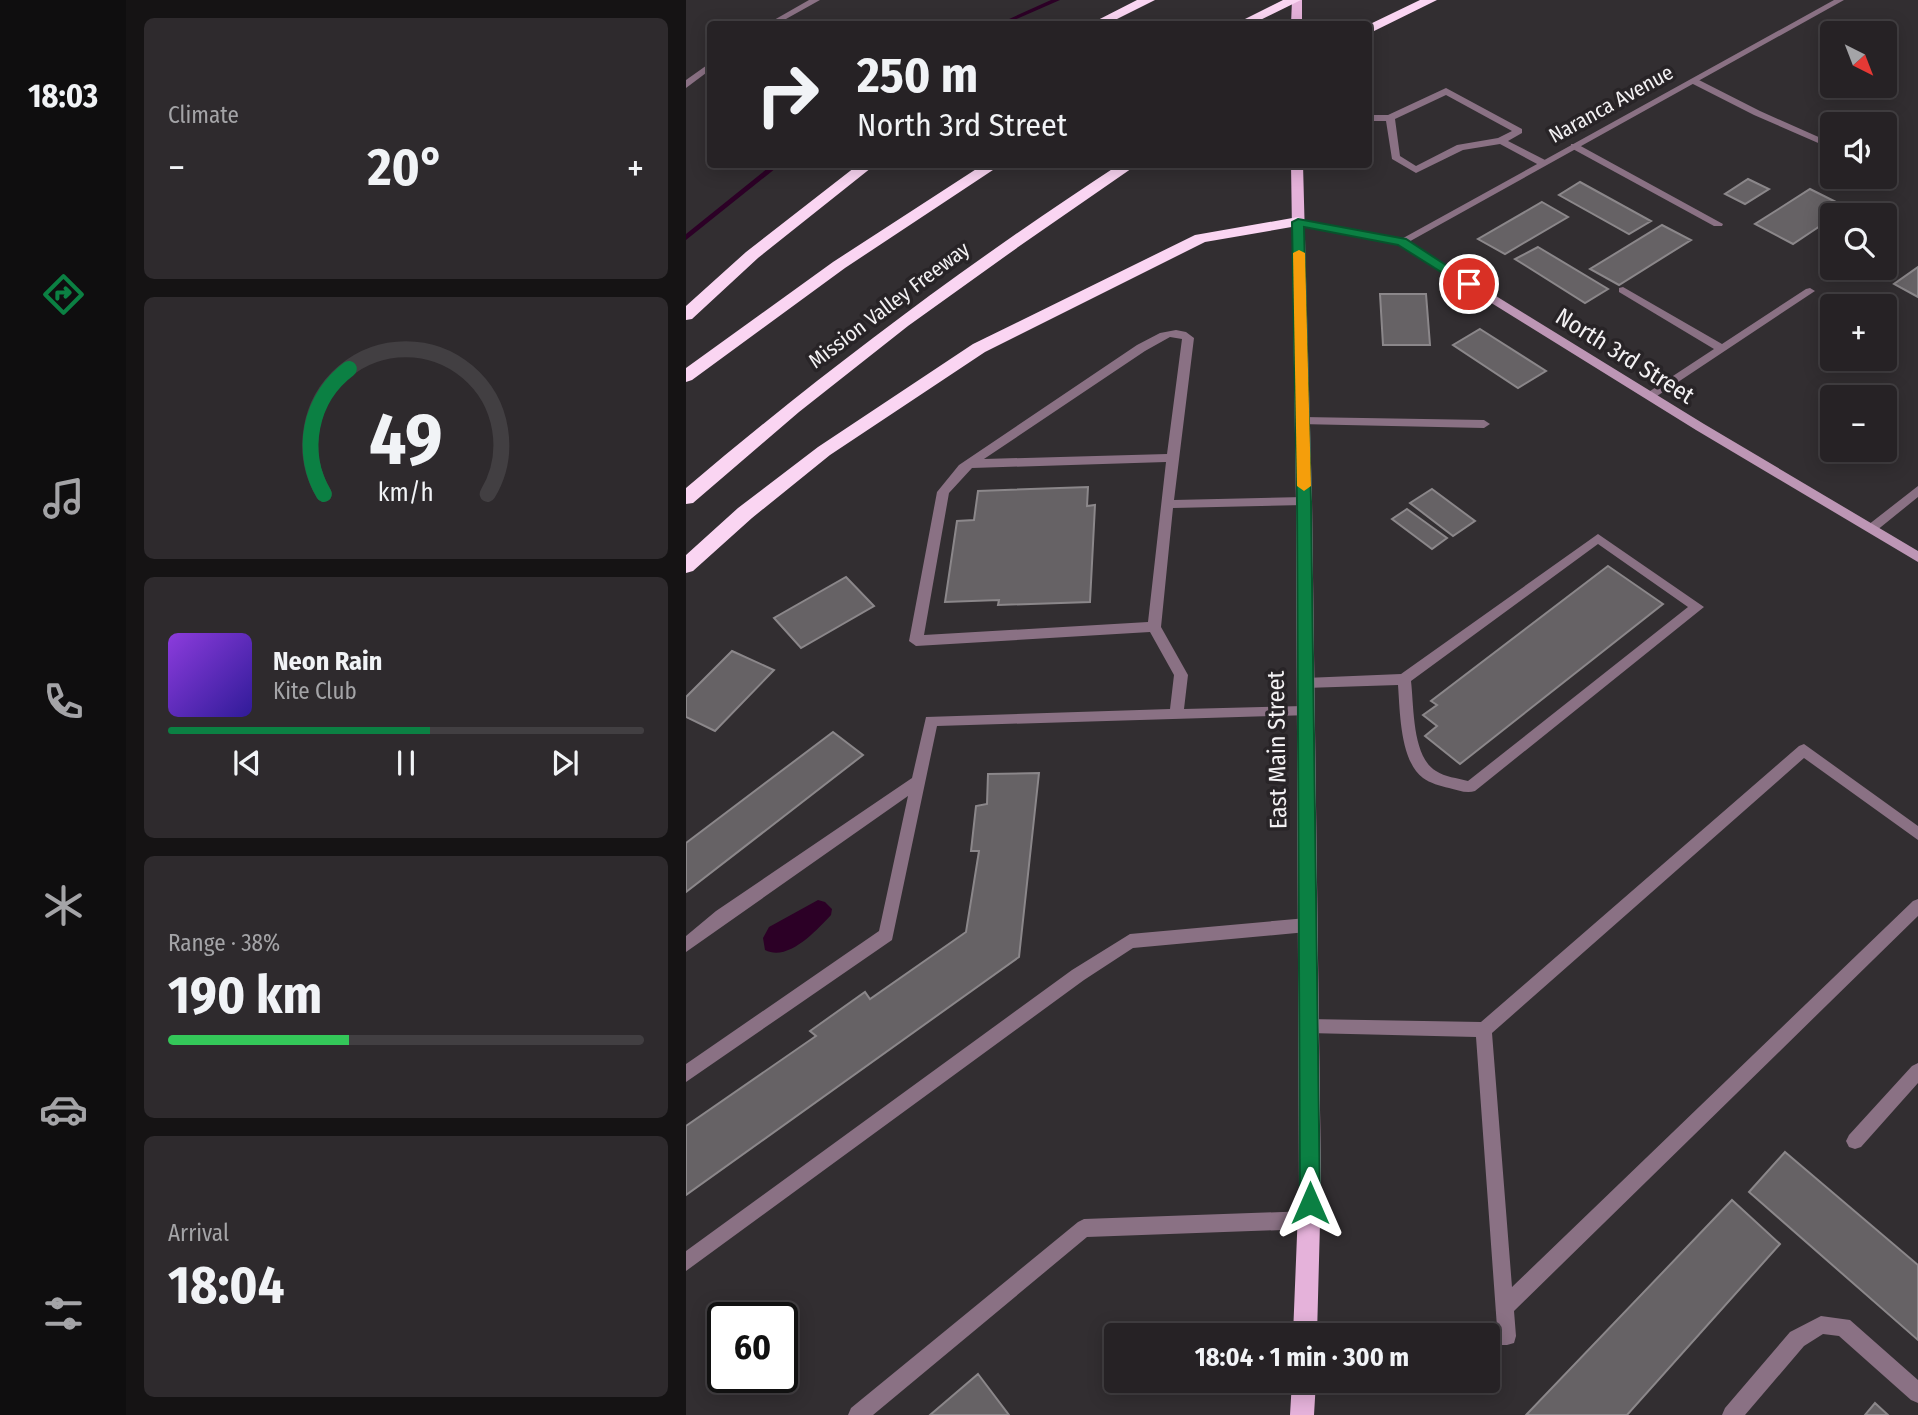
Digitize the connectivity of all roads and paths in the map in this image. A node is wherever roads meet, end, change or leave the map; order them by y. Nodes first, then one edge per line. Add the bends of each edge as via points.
1 (816, 0) edge
2 (1148, 0) edge
3 (1295, 0) edge
4 (1430, 0) edge
5 (1840, 0) edge
6 (777, 21) edge
7 (1103, 21) edge
8 (1249, 21) edge
9 (1297, 21) edge
10 (1372, 28) edge
11 (707, 68) edge
12 (1694, 81) junction
13 (686, 85) edge
14 (1372, 118) edge
15 (1390, 118) junction
16 (1502, 141) junction
17 (1820, 141) edge
18 (1574, 146) junction
19 (1543, 163) junction
20 (864, 168) edge
21 (989, 168) edge
22 (1125, 168) edge
23 (1297, 168) edge
24 (1298, 222) junction
25 (1718, 224) dead end
26 (1401, 242) junction
27 (1623, 290) dead end
28 (1810, 290) dead end
29 (686, 315) edge
30 (1722, 349) junction
31 (686, 376) edge
32 (1651, 396) junction
33 (1303, 421) junction
34 (1484, 424) dead end
35 (1171, 458) junction
36 (970, 464) junction
37 (1918, 490) edge
38 (686, 498) edge
39 (1304, 501) junction
40 (1167, 504) junction
41 (1872, 528) junction
42 (1918, 557) edge
43 (686, 566) edge
44 (1154, 627) junction
45 (1404, 679) junction
46 (1305, 683) junction
47 (1305, 711) junction
48 (1177, 713) junction
49 (917, 782) junction
50 (1918, 834) edge
51 (1918, 906) edge
52 (1307, 925) junction
53 (686, 945) edge
54 (1308, 1026) junction
55 (1484, 1030) junction
56 (1918, 1071) edge
57 (686, 1074) edge
58 (1854, 1141) dead end
59 (1309, 1220) junction
60 (686, 1262) edge
61 (1505, 1307) junction
62 (1305, 1323) edge
63 (1500, 1336) edge
64 (1304, 1393) edge
65 (1918, 1393) edge
66 (858, 1415) edge
67 (1303, 1415) edge
68 (1732, 1415) edge

1 - 6 street
2 - 7 highway
3 - 8 highway
3 - 9 main road
4 - 10 highway
5 - 12 street, Naranca Avenue
11 - 13 street
12 - 17 street
12 - 18 street, Naranca Avenue
14 - 15 street
15 - 16 street via 1395,157 1416,170 1460,147
15 - 16 street via 1446,91 1520,131
16 - 19 street
18 - 19 street, Naranca Avenue
18 - 25 street
19 - 26 street, Naranca Avenue
20 - 29 highway via 752,255
21 - 31 highway via 839,265
22 - 38 highway, Mission Valley Freeway via 913,313 776,420
23 - 24 main road, East Main Street
24 - 26 street, North 3rd Street
24 - 33 main road, East Main Street
24 - 43 highway via 1202,238 979,348 824,451
26 - 32 street, North 3rd Street
27 - 30 street
28 - 30 street
30 - 32 street
32 - 41 street, North 3rd Street
33 - 34 street
33 - 39 main road, East Main Street
35 - 36 street
35 - 36 street via 1188,338 1180,332 1166,333 1141,348
35 - 40 street
36 - 44 street via 943,492 916,641
37 - 41 street
39 - 40 street
39 - 46 main road, East Main Street
40 - 44 street
41 - 42 street, North 3rd Street
44 - 48 street via 1181,675
45 - 45 street via 1417,761 1436,778 1470,787 1697,607 1598,538
45 - 46 street
46 - 47 main road, East Main Street
47 - 48 street
47 - 52 main road, East Main Street
48 - 49 street via 931,721
49 - 53 street
49 - 57 street via 886,935
50 - 55 street via 1804,750
51 - 61 street
52 - 54 main road, East Main Street
52 - 60 street via 1130,941
54 - 55 street
54 - 59 main road, East Main Street
55 - 61 street
56 - 58 street
59 - 62 main road, East Main Street
59 - 66 street via 1084,1228
61 - 63 street via 1507,1336
64 - 67 main road
65 - 68 street via 1843,1327 1821,1325 1797,1339

